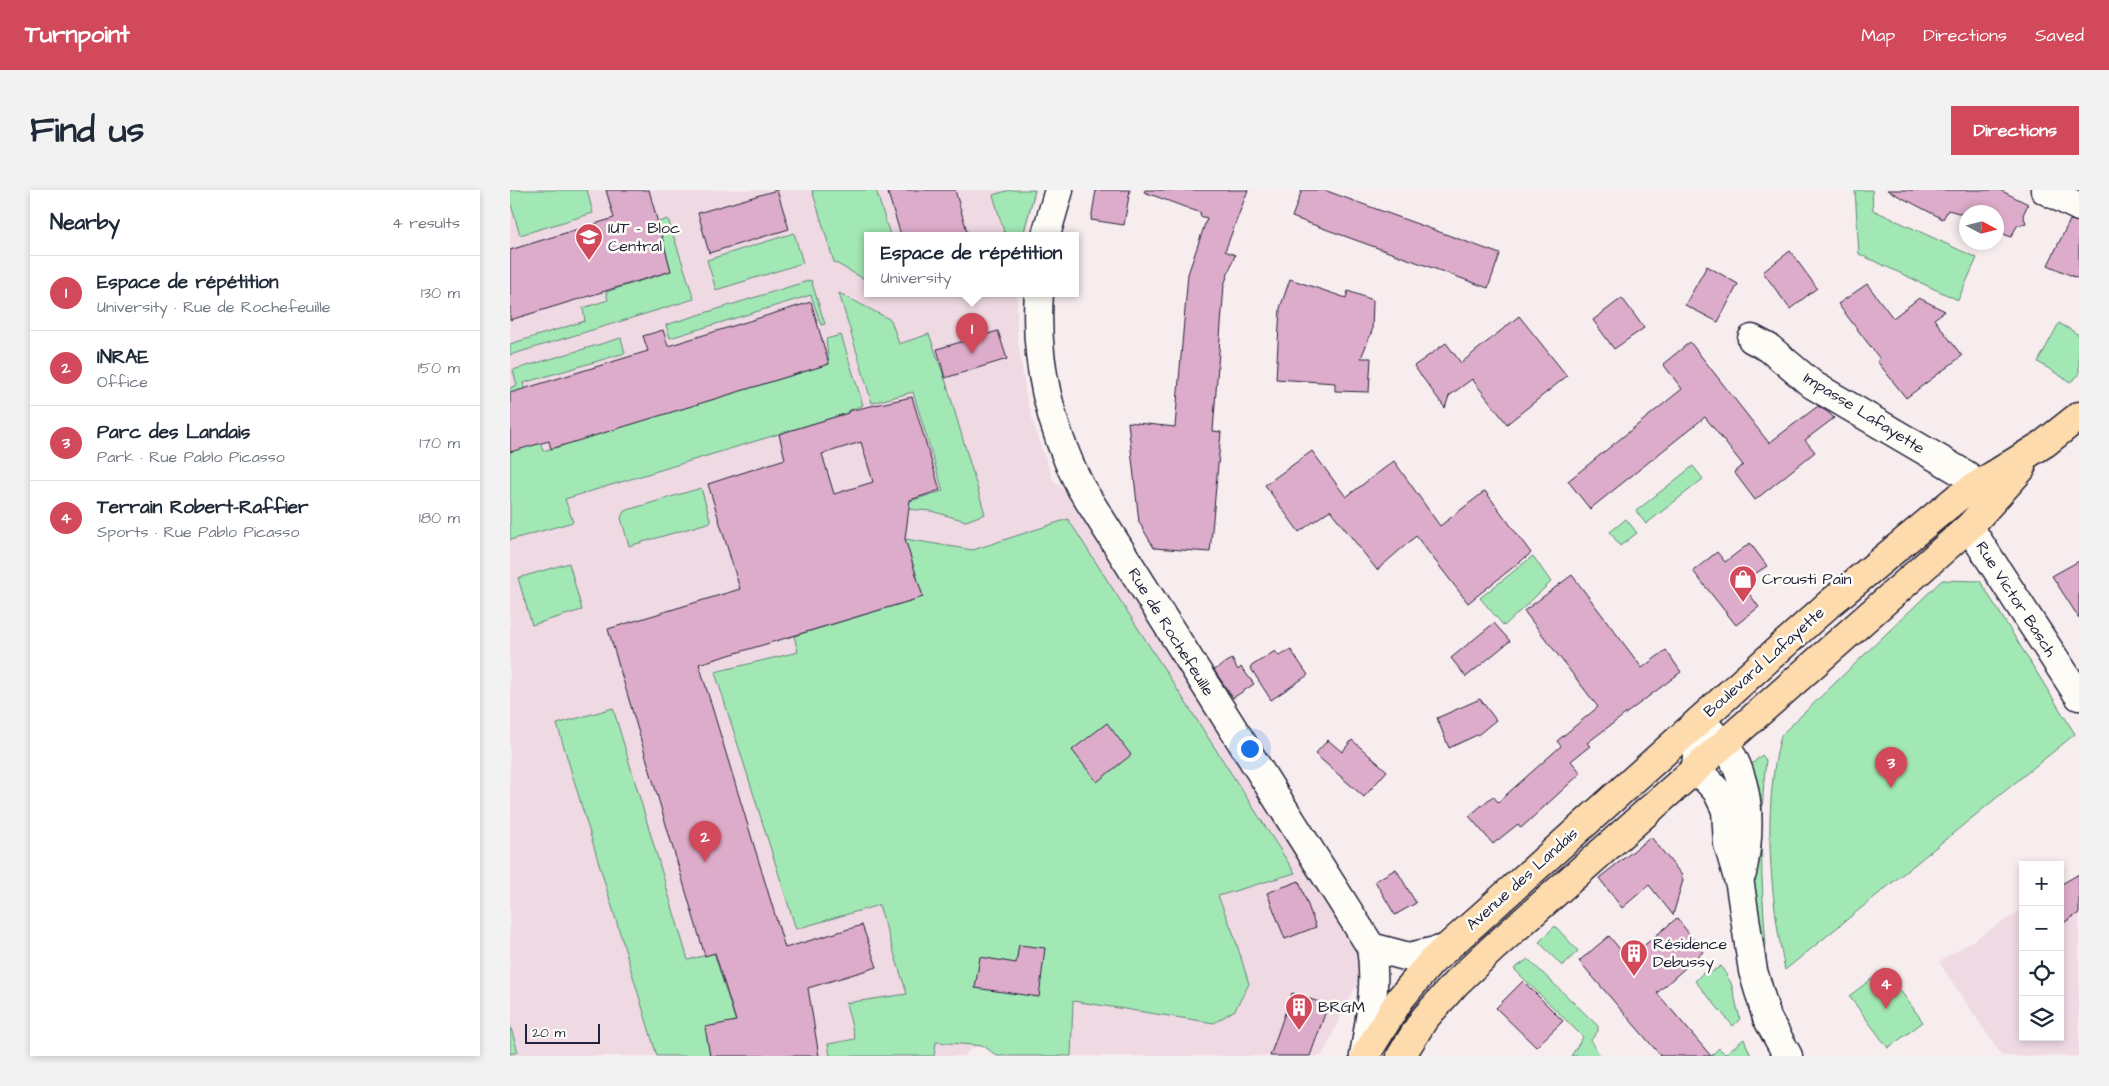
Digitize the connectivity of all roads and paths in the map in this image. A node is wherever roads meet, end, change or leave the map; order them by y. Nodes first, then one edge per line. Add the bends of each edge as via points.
1 (1059, 190) edge
2 (1047, 232) edge
3 (1039, 297) edge
4 (1752, 339) dead end
5 (2079, 416) edge
6 (2045, 443) junction
7 (1976, 486) junction
8 (1969, 526) junction
9 (2079, 696) edge
10 (1700, 720) junction
11 (1721, 744) junction
12 (1696, 768) junction
13 (1740, 885) junction
14 (1371, 947) junction
15 (1445, 949) junction
16 (1365, 1056) edge
17 (1402, 1056) edge
18 (1788, 1056) edge

1 - 2 street
3 - 14 street, Rue de Rochefeuille via 1038,349 1044,385 1060,443 1077,481
4 - 7 street, Impasse Lafayette via 1769,348 1813,385 1968,476
5 - 6 main road, Boulevard Lafayette
6 - 7 main road, Boulevard Lafayette
6 - 8 main road, Boulevard Lafayette
7 - 10 main road, Boulevard Lafayette via 1957,498 1829,604
8 - 9 street, Rue Victor Basch
8 - 11 main road, Boulevard Lafayette
10 - 11 street
10 - 12 street
10 - 15 main road, Avenue des Landais
11 - 12 main road, Avenue des Landais
11 - 13 street via 1732,757 1746,797 1747,849
12 - 13 street via 1716,791 1726,810 1728,844
12 - 17 main road, Avenue des Landais via 1456,982 1424,1019
13 - 18 street via 1756,987 1774,1032
14 - 15 street via 1409,957
14 - 16 street, Rue de Rochefeuille via 1374,998
15 - 16 main road, Avenue des Landais via 1400,999

